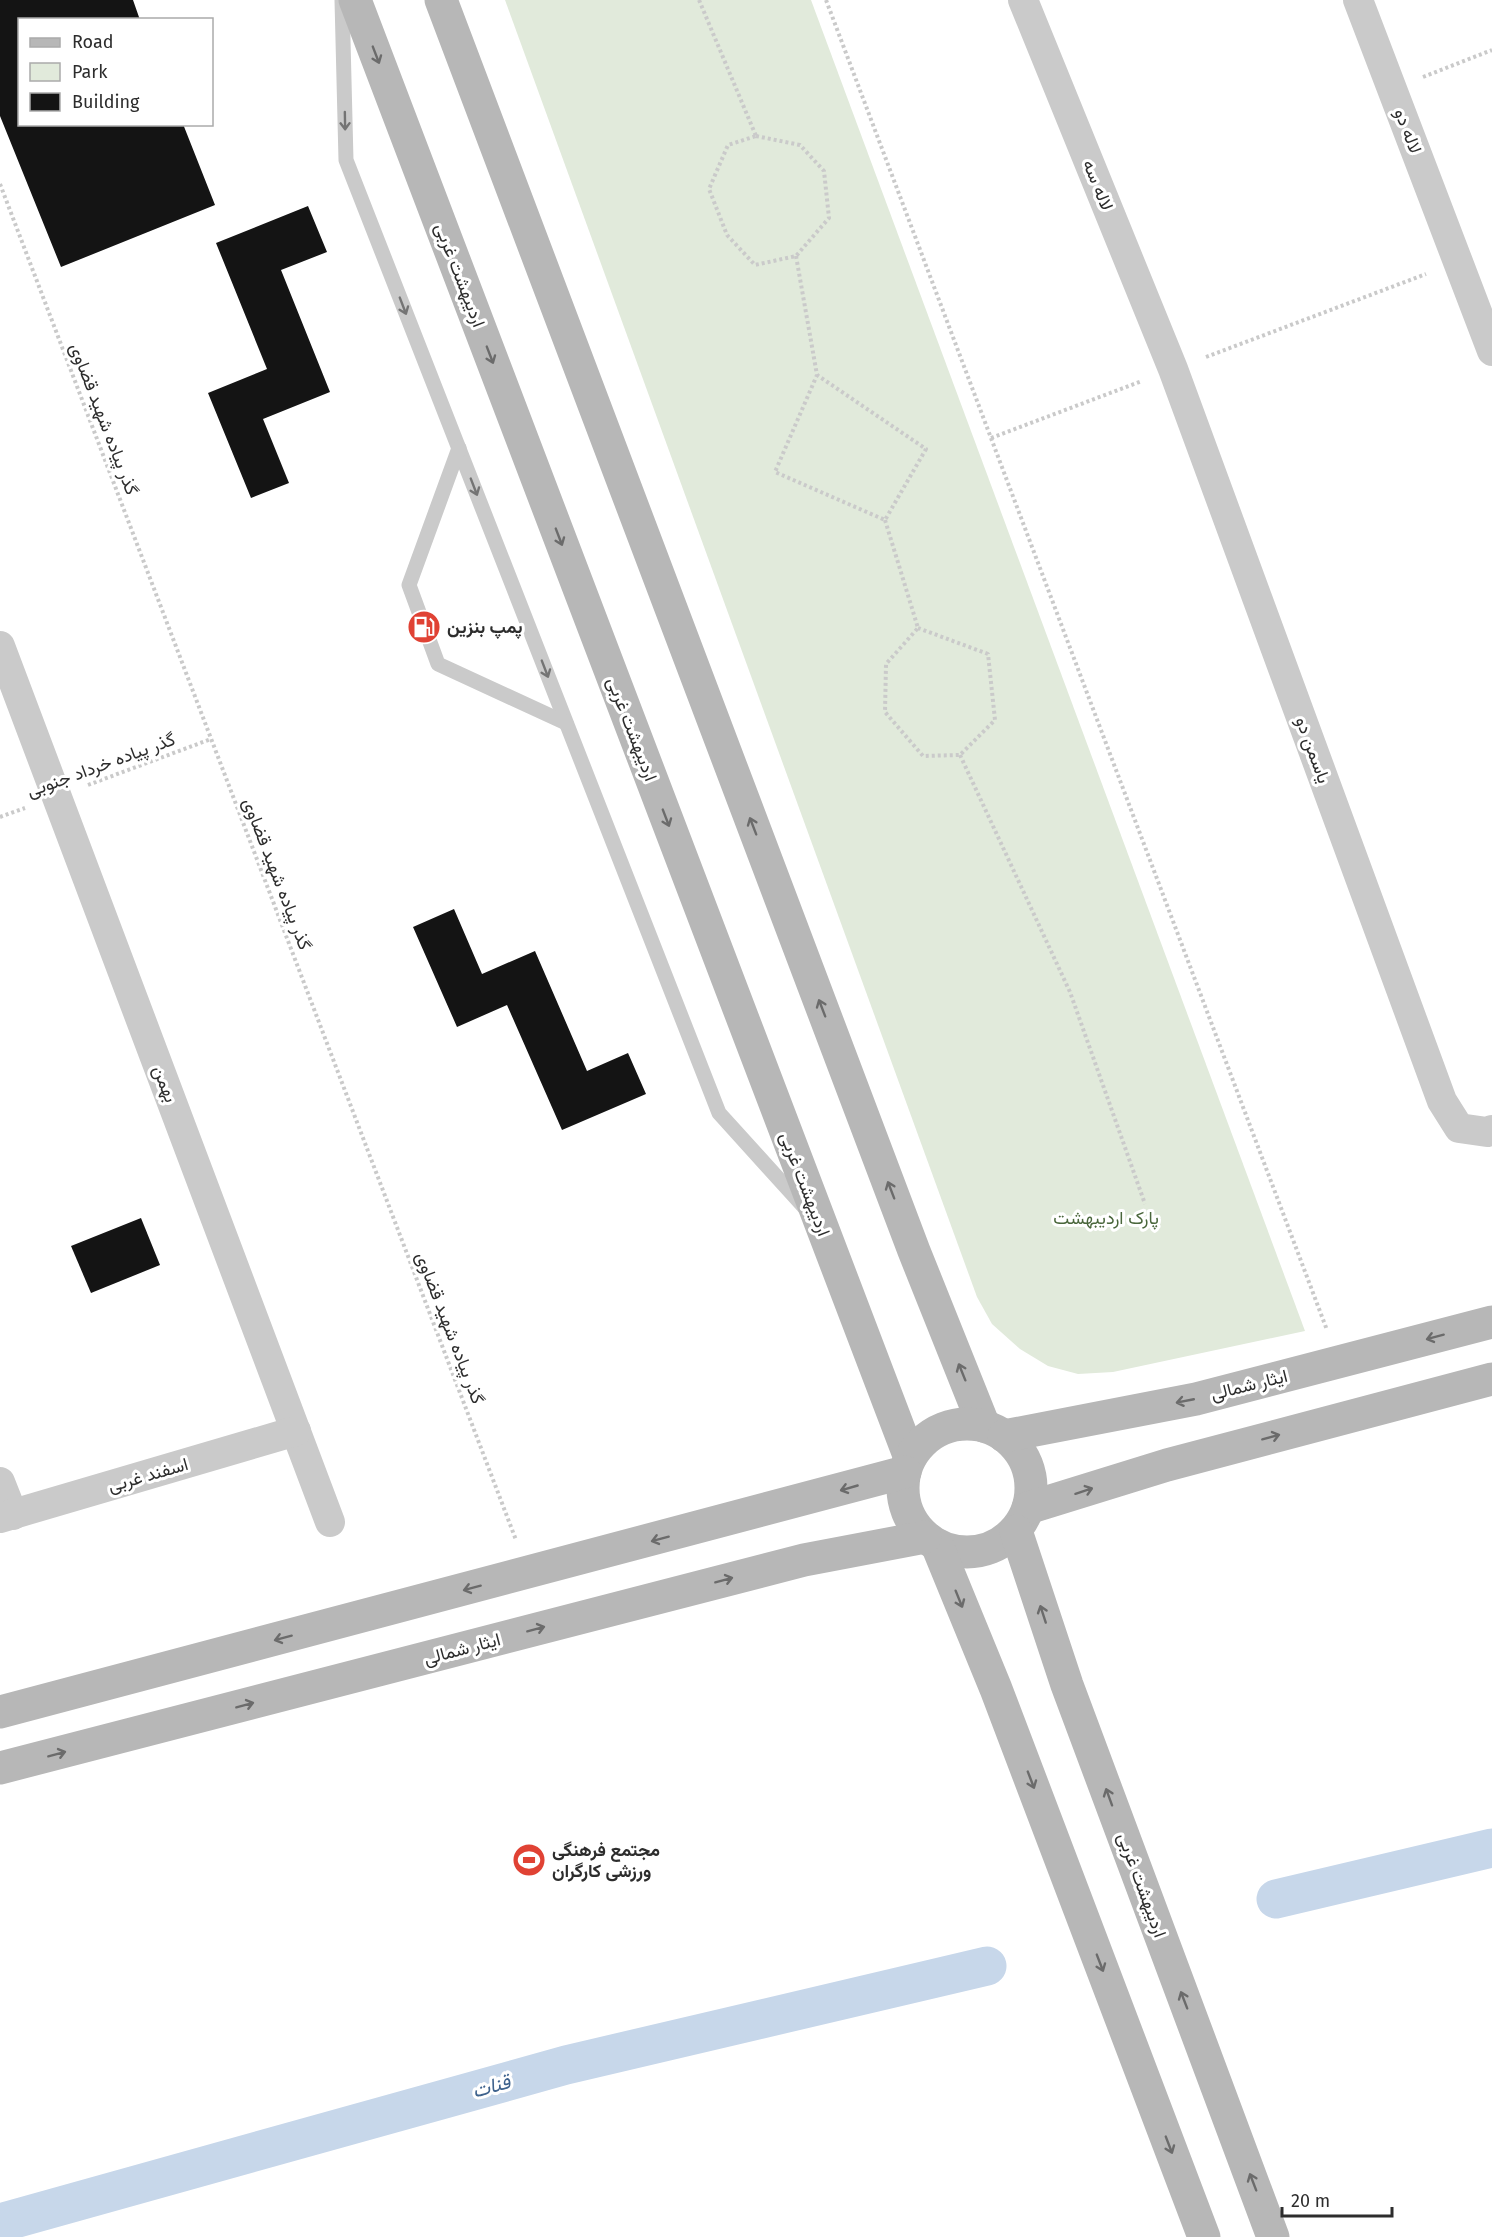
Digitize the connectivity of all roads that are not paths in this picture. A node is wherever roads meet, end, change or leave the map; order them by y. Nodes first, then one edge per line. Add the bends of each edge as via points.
1 (342, 0) edge
2 (355, 0) edge
3 (441, 0) edge
4 (1023, 0) edge
5 (1358, 0) edge
6 (1492, 351) edge
7 (1173, 369) joint
8 (459, 448) junction
9 (0, 646) edge
10 (566, 723) junction
11 (1492, 1130) edge
12 (820, 1225) junction
13 (1492, 1322) edge
14 (1492, 1379) edge
15 (296, 1431) junction
16 (994, 1431) junction
17 (908, 1465) junction
18 (0, 1482) edge
19 (7, 1516) edge
20 (1022, 1520) junction
21 (330, 1522) dead end
22 (931, 1541) junction
23 (0, 1712) edge
24 (0, 1768) edge
25 (1204, 2237) edge
26 (1273, 2237) edge

1 -> 8 lane via 346,160
2 -> 12 main road, اردیبهشت غربی
16 -> 3 main road via 914,1251
4 - 7 street, لاله سه
5 - 6 street, لاله دو
7 - 11 street, یاسمن دو via 1442,1101 1459,1128
8 -> 10 lane
8 - 10 lane via 409,585 438,664
9 - 15 street, بهمن
10 - 12 lane via 719,1113
12 - 17 main road, اردیبهشت غربی
13 -> 16 main road, ایثار شمالی via 1196,1399
20 -> 14 main road via 1167,1465
15 - 19 street, اسفند غربی
15 - 21 street, بهمن
16 - 17 main road via 966,1424 949,1426 933,1434
16 - 20 main road via 1018,1451 1028,1468 1031,1489
17 - 22 main road via 903,1490 906,1507 914,1524
17 -> 23 main road via 529,1573
18 - 19 street
20 - 22 main road via 999,1545 979,1552 957,1552
26 -> 20 main road, اردیبهشت غربی via 1067,1685
24 -> 22 main road, ایثار شمالی via 804,1560
22 -> 25 main road via 996,1689

